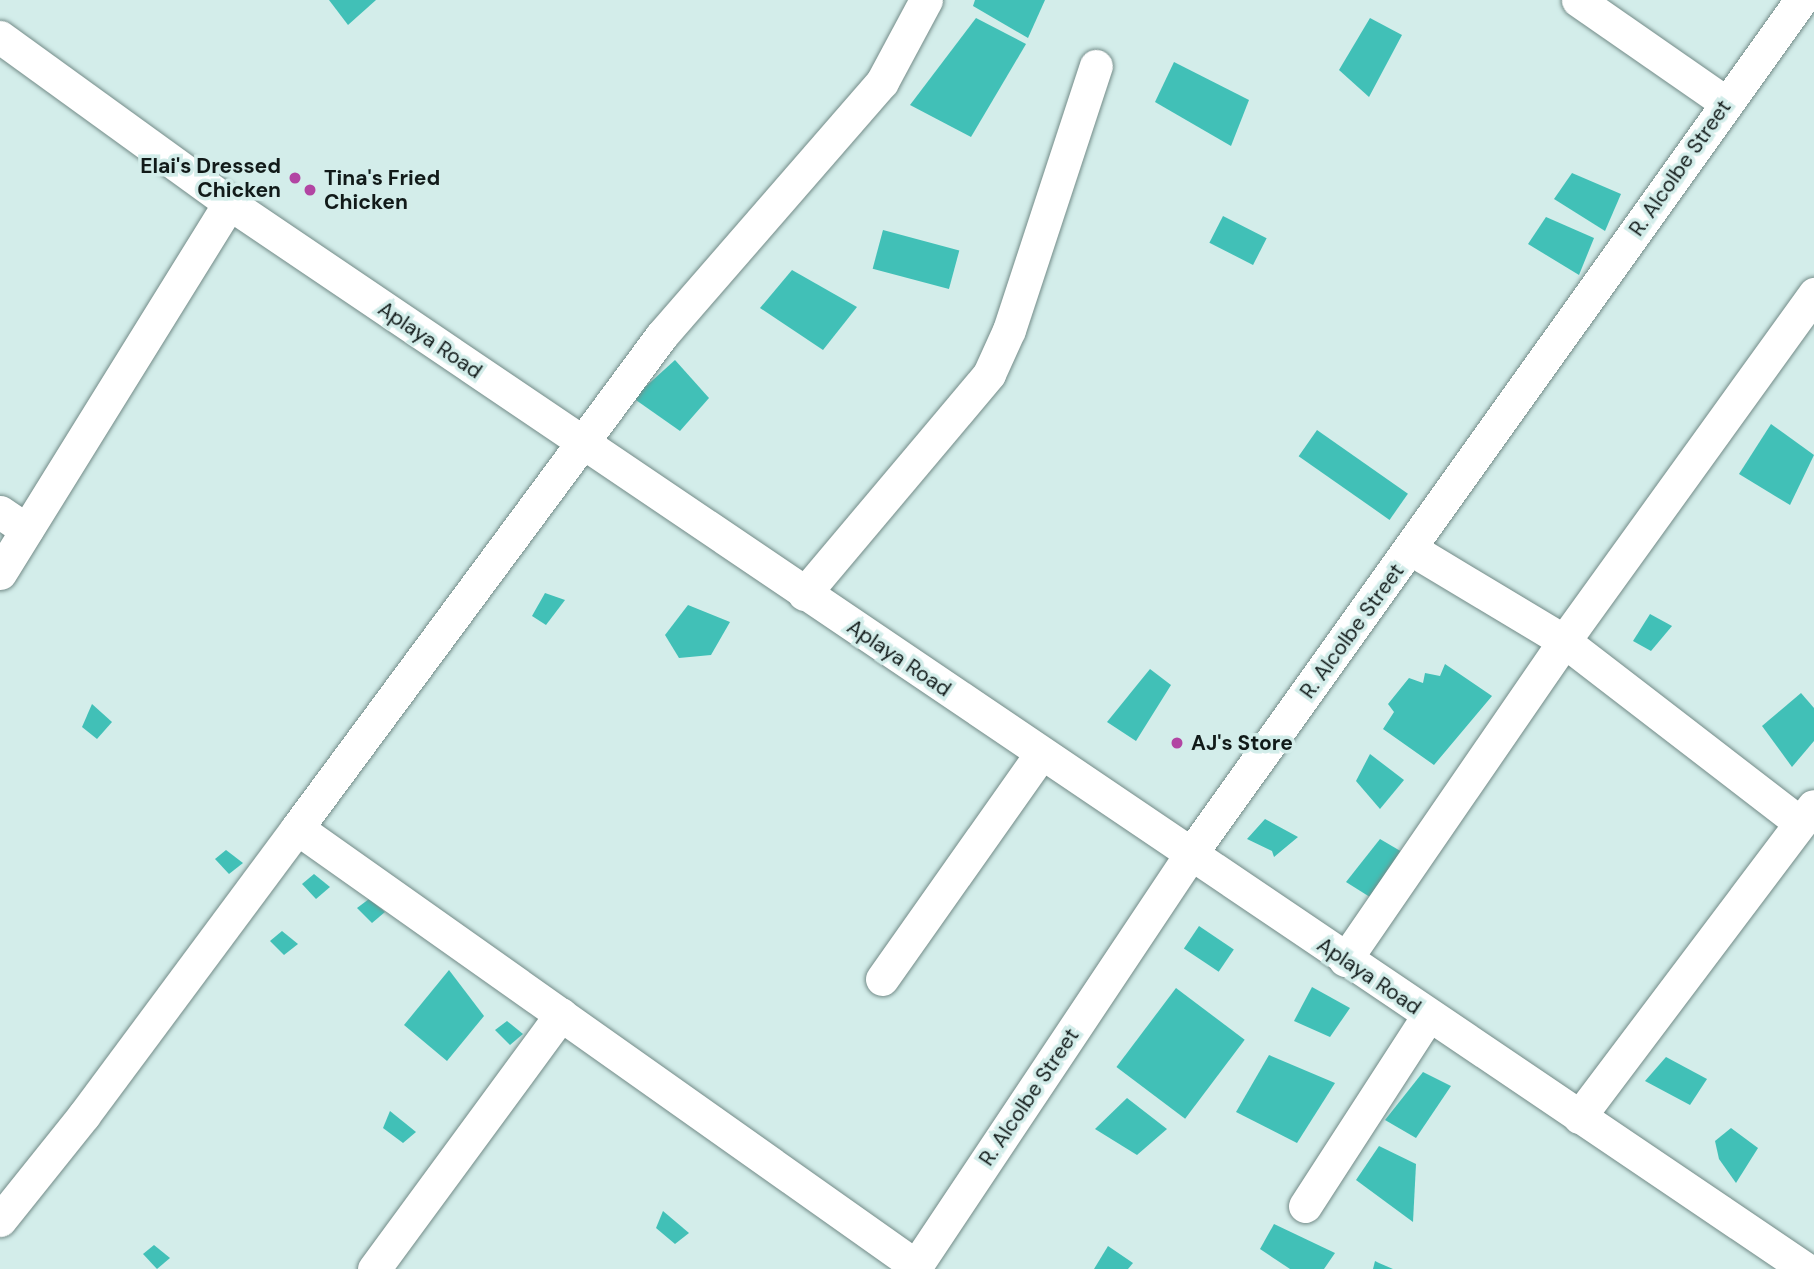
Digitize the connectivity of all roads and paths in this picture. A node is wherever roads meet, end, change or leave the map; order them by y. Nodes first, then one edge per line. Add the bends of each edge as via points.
1 (926, 0) edge
2 (1578, 0) edge
3 (1801, 0) edge
4 (0, 37) edge
5 (1096, 66) dead end
6 (1725, 103) junction
7 (229, 203) junction
8 (1814, 294) edge
9 (581, 442) junction
10 (13, 521) edge
11 (1411, 549) junction
12 (0, 573) edge
13 (804, 594) junction
14 (1564, 641) junction
15 (1041, 754) junction
16 (1806, 814) edge
17 (298, 828) junction
18 (1190, 855) junction
19 (1345, 960) junction
20 (882, 979) dead end
21 (561, 1014) junction
22 (1428, 1016) junction
23 (1578, 1117) junction
24 (1305, 1206) dead end
25 (0, 1220) edge
26 (915, 1268) edge
27 (374, 1269) edge
28 (1806, 1269) edge

1 - 9 street via 882,82 662,335
2 - 6 street
3 - 6 street, R. Alcolbe Street
4 - 7 street, Aplaya Road
5 - 13 street via 1009,330 989,374
6 - 11 street, R. Alcolbe Street
7 - 9 street, Aplaya Road
7 - 10 street
8 - 14 street
9 - 13 street, Aplaya Road
9 - 17 street
10 - 12 street
11 - 14 street
11 - 18 street, R. Alcolbe Street
13 - 15 street, Aplaya Road
14 - 16 street
14 - 19 street
15 - 18 street, Aplaya Road
15 - 20 street
16 - 23 street
17 - 21 street
17 - 25 street
18 - 19 street, Aplaya Road
18 - 26 street, R. Alcolbe Street
19 - 22 street, Aplaya Road
21 - 26 street
21 - 27 street
22 - 23 street, Aplaya Road
22 - 24 street
23 - 28 street, Aplaya Road

